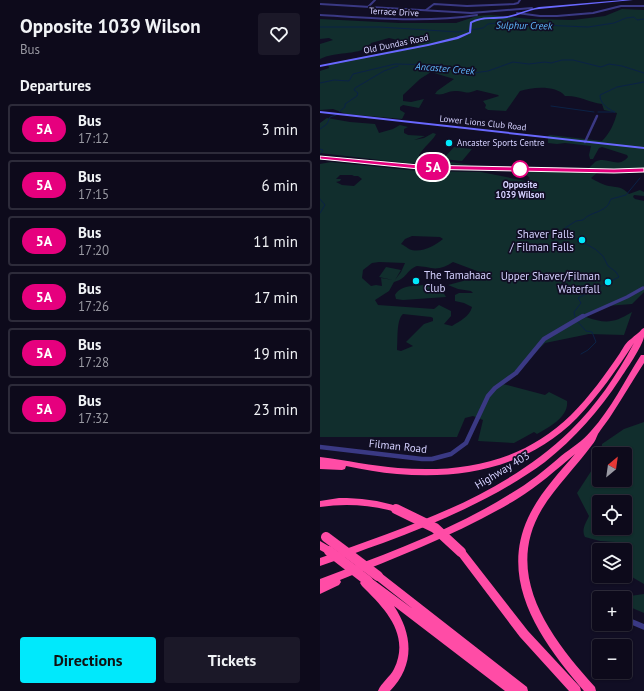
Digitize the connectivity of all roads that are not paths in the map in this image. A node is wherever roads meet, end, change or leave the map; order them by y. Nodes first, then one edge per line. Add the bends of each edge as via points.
1 (375, 0) edge
2 (454, 0) edge
3 (484, 0) edge
4 (520, 0) edge
5 (632, 0) edge
6 (320, 4) edge
7 (450, 5) junction
8 (483, 6) junction
9 (644, 6) edge
10 (368, 7) junction
11 (532, 8) junction
12 (426, 10) junction
13 (489, 12) junction
14 (517, 13) junction
15 (320, 15) edge
16 (320, 66) edge
17 (320, 112) edge
18 (597, 116) dead end
19 (585, 142) junction
20 (644, 148) edge
21 (320, 158) edge
22 (644, 170) edge
23 (643, 288) edge
24 (643, 332) edge
25 (644, 356) edge
26 (596, 432) junction
27 (320, 447) edge
28 (320, 460) edge
29 (320, 466) edge
30 (380, 469) junction
31 (320, 504) edge
32 (323, 534) edge
33 (320, 545) edge
34 (320, 562) edge
35 (361, 568) junction
36 (370, 580) junction
37 (320, 583) edge
38 (320, 590) edge
39 (632, 622) edge
40 (644, 627) edge
41 (384, 691) edge
42 (513, 691) edge
43 (523, 691) edge
44 (576, 691) edge
45 (591, 691) edge

1 - 10 street
2 - 7 street
3 - 8 street via 481,4
4 - 8 street via 514,4
5 - 11 street
6 - 10 street
7 - 8 street
7 - 12 street via 432,5
9 - 14 street via 621,6 593,13 557,16
10 - 12 street
11 - 13 street
11 - 14 street
12 - 13 street
13 - 15 street, Terrace Drive via 457,18 420,20
14 - 16 street, Old Dundas Road via 508,17 479,19 470,23 469,33 460,37
17 - 19 street, Lower Lions Club Road
18 - 19 street
19 - 20 street, Lower Lions Club Road
21 - 22 street via 419,167
23 - 27 street, Filman Road via 585,315 544,339 516,373 488,396 466,443 451,454 422,459
24 - 30 highway via 632,341 585,404 564,426 527,452 502,462 457,472 431,473
24 - 34 highway, Highway 403 via 600,402 563,442 538,462 500,487 458,508
25 - 26 highway
26 - 35 highway via 554,469 505,502 472,521
26 - 45 highway via 539,506 528,528 522,554 526,594 536,616 547,636
28 - 30 highway
29 - 30 highway
31 - 44 highway, bridge via 358,501 396,508 446,536 524,634
32 - 36 highway, bridge
33 - 36 highway, bridge
35 - 37 highway
35 - 38 highway
36 - 41 highway via 400,626 405,646 402,663 396,676
36 - 42 highway
36 - 43 highway
39 - 40 street

